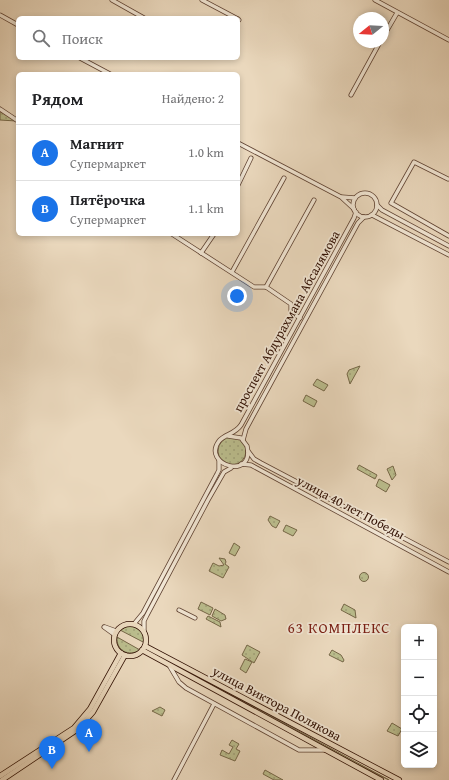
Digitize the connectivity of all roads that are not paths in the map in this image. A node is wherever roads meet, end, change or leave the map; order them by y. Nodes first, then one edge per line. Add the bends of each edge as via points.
1 (112, 0) edge
2 (125, 0) edge
3 (202, 0) edge
4 (375, 0) edge
5 (122, 5) junction
6 (397, 13) junction
7 (0, 15) edge
8 (141, 16) edge
9 (232, 16) edge
10 (16, 24) edge
11 (389, 27) edge
12 (449, 40) edge
13 (377, 48) edge
14 (84, 60) edge
15 (106, 72) edge
16 (351, 95) dead end
17 (0, 109) edge
18 (16, 120) edge
19 (240, 144) edge
20 (251, 158) dead end
21 (284, 178) dead end
22 (448, 179) dead end
23 (240, 181) edge
24 (341, 197) junction
25 (355, 198) junction
26 (314, 200) dead end
27 (377, 205) junction
28 (355, 211) junction
29 (372, 215) junction
30 (364, 217) junction
31 (175, 236) edge
32 (213, 236) edge
33 (449, 236) edge
34 (449, 246) edge
35 (201, 253) junction
36 (449, 255) edge
37 (232, 272) junction
38 (266, 287) junction
39 (300, 318) junction
40 (228, 436) junction
41 (244, 440) junction
42 (248, 450) junction
43 (219, 460) junction
44 (241, 464) junction
45 (232, 467) junction
46 (449, 562) edge
47 (449, 572) edge
48 (179, 610) dead end
49 (195, 618) dead end
50 (134, 624) junction
51 (144, 631) junction
52 (144, 648) junction
53 (123, 654) junction
54 (169, 664) junction
55 (214, 704) junction
56 (328, 750) junction
57 (0, 776) edge
58 (391, 778) edge
59 (2, 780) edge
60 (174, 780) edge
61 (381, 780) edge
62 (399, 780) edge

1 - 5 street
2 - 5 street
3 - 9 street
4 - 6 street
5 - 8 street
6 - 11 street
6 - 12 street
7 - 10 street
13 - 16 street
14 - 15 street
17 - 18 street
19 - 24 street
20 - 23 street
21 - 37 street
22 - 33 street via 414,162 391,203
24 - 25 street
24 - 28 street
25 - 27 street via 368,193 375,198
25 - 28 street
26 - 38 street
27 - 29 street
27 - 34 street
28 - 30 street
28 - 39 street, проспект Абдурахмана Абсалямова via 354,218
29 - 30 street
29 - 36 street
30 - 41 street, проспект Абдурахмана Абсалямова via 358,223 256,410 246,429
31 - 35 street
32 - 35 street
35 - 37 street
37 - 38 street via 254,287
38 - 39 street via 291,304 291,312
39 - 40 street, проспект Абдурахмана Абсалямова via 238,431
40 - 41 street via 238,436
40 - 43 street via 217,446
41 - 42 street
42 - 44 street
42 - 46 street, улица 40 лет Победы via 254,459
43 - 45 street
43 - 50 street via 217,474 143,613
44 - 45 street
44 - 47 street, улица 40 лет Победы via 251,465
45 - 51 street via 224,472 208,500 144,621
48 - 49 street
50 - 51 main road
50 - 53 main road via 123,625 116,633 114,641
51 - 52 main road
52 - 53 main road via 134,655
52 - 54 main road, улица Виктора Полякова
52 - 58 main road, улица Виктора Полякова
53 - 57 main road via 90,709 74,728
53 - 59 main road via 93,712 78,729
54 - 55 street via 184,687
54 - 56 main road, улица Виктора Полякова
55 - 56 street via 299,750
55 - 60 street
56 - 61 main road, улица Виктора Полякова
58 - 62 main road, улица Виктора Полякова

